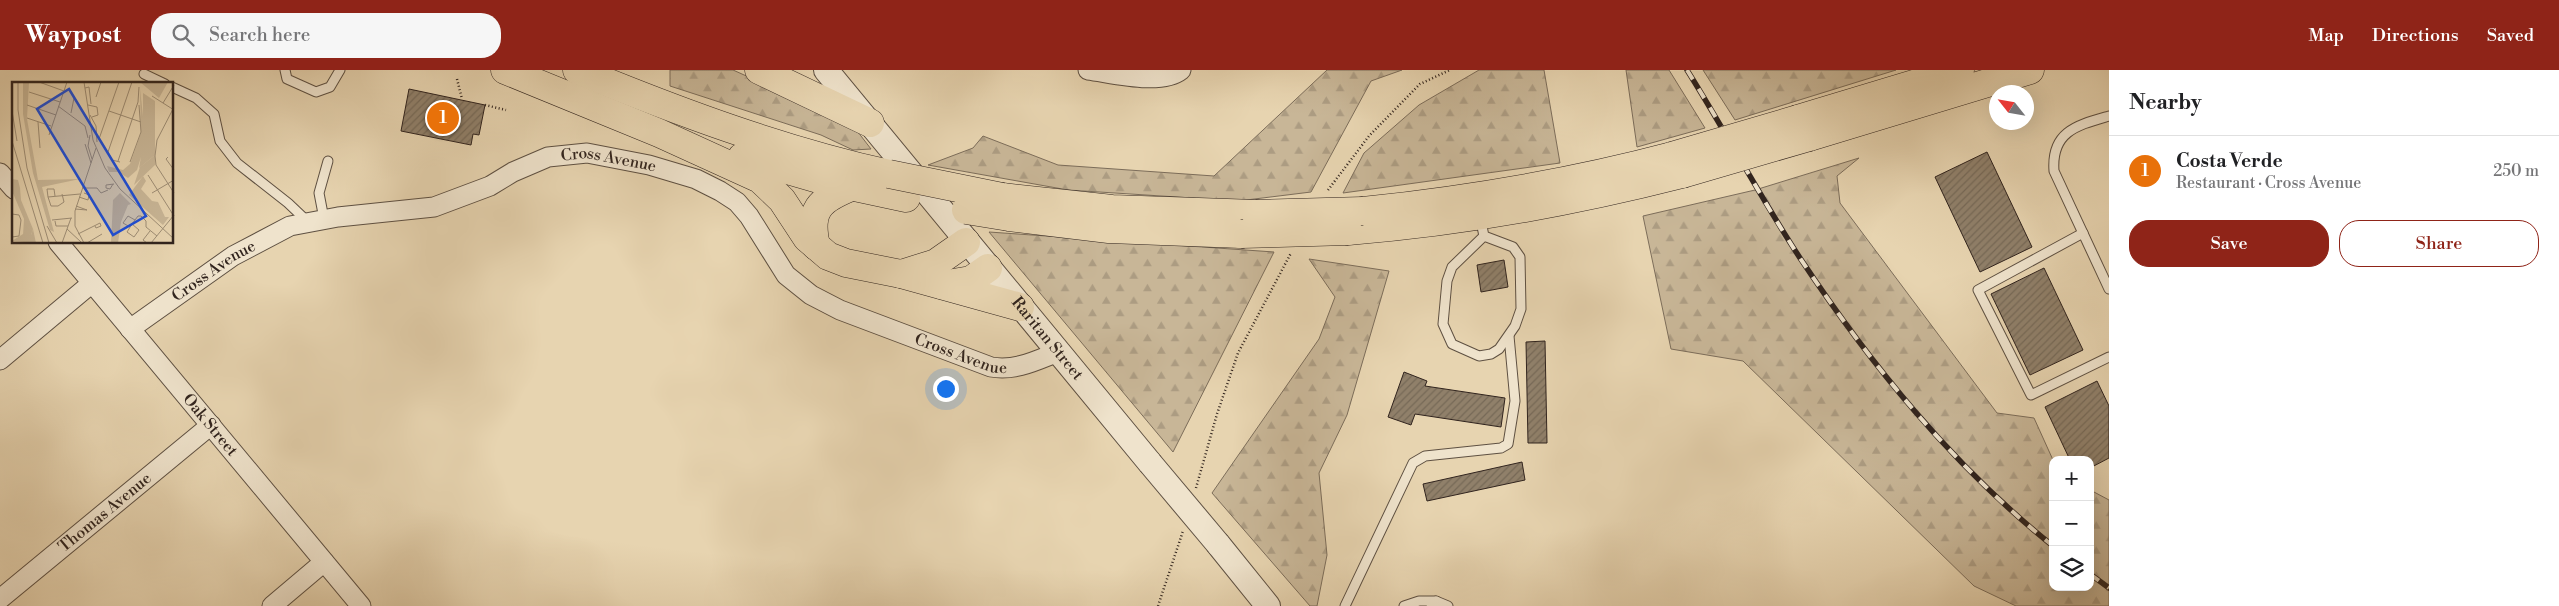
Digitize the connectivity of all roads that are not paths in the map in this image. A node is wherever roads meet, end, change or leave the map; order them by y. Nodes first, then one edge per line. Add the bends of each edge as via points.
1 (286, 70) edge
2 (340, 70) edge
3 (505, 70) edge
4 (576, 70) edge
5 (625, 70) edge
6 (759, 70) edge
7 (826, 70) edge
8 (1088, 70) edge
9 (1181, 70) edge
10 (1960, 70) edge
11 (2030, 70) edge
12 (144, 74) dead end
13 (161, 82) edge
14 (174, 88) edge
15 (2109, 116) edge
16 (870, 123) junction
17 (725, 128) junction
18 (1803, 128) junction
19 (660, 132) junction
20 (328, 161) dead end
21 (1677, 165) junction
22 (0, 173) edge
23 (12, 187) edge
24 (852, 187) junction
25 (1005, 207) junction
26 (316, 221) junction
27 (1356, 221) junction
28 (1482, 227) junction
29 (2083, 233) junction
30 (966, 242) junction
31 (60, 244) edge
32 (816, 246) junction
33 (988, 268) junction
34 (901, 274) junction
35 (92, 283) junction
36 (940, 285) junction
37 (2109, 289) edge
38 (1020, 307) junction
39 (130, 329) junction
40 (1508, 336) junction
41 (1058, 352) junction
42 (2109, 356) edge
43 (0, 360) edge
44 (211, 425) junction
45 (324, 562) junction
46 (0, 599) edge
47 (1432, 603) edge
48 (272, 606) edge
49 (361, 606) edge
50 (1268, 606) edge
51 (1345, 606) edge
52 (1404, 606) edge
53 (1448, 606) edge

1 - 2 lane via 287,79 316,92 330,87
3 - 19 highway
4 - 17 highway
5 - 17 highway
6 - 16 highway
7 - 16 street, Raritan Street
8 - 9 street via 1153,78 1175,75
10 - 18 highway
11 - 18 highway
12 - 13 lane
14 - 26 lane via 196,98 214,114 220,141 237,163
15 - 29 lane via 2071,129 2061,139 2054,154 2054,170
16 - 30 street, Raritan Street
17 - 25 highway, bridge via 791,150
18 - 21 highway, bridge
19 - 24 highway
19 - 32 highway via 767,183
20 - 26 lane via 319,193
21 - 27 highway via 1590,176
21 - 28 highway
22 - 23 street
24 - 25 highway, bridge via 906,198
24 - 32 highway via 829,197 817,208 812,224
25 - 27 highway, bridge via 1112,209 1248,224
26 - 39 street, Cross Avenue via 290,226 233,256
26 - 41 street, Cross Avenue via 434,207 560,154 615,157 696,180 729,196 748,216 786,275 811,296 835,308 991,367 1020,367
27 - 28 highway
28 - 40 lane via 1513,247 1520,257 1520,309
28 - 40 lane via 1447,280 1443,324 1452,344 1479,356 1491,354
29 - 37 lane
29 - 42 lane via 1978,290 2031,395
30 - 33 street, Raritan Street
30 - 34 highway via 936,263
31 - 35 street, Oak Street
32 - 34 highway via 837,260
33 - 36 highway via 971,280
33 - 38 street, Raritan Street
34 - 36 highway
35 - 39 street, Oak Street
35 - 43 street
36 - 38 highway
38 - 41 street, Raritan Street
39 - 44 street, Oak Street
40 - 51 lane via 1515,401 1508,444 1425,456 1413,464
41 - 50 street, Raritan Street, bridge
44 - 45 street, Oak Street
44 - 46 street, Thomas Avenue
45 - 48 street
45 - 49 street, Oak Street
47 - 52 lane via 1419,601
47 - 53 lane

